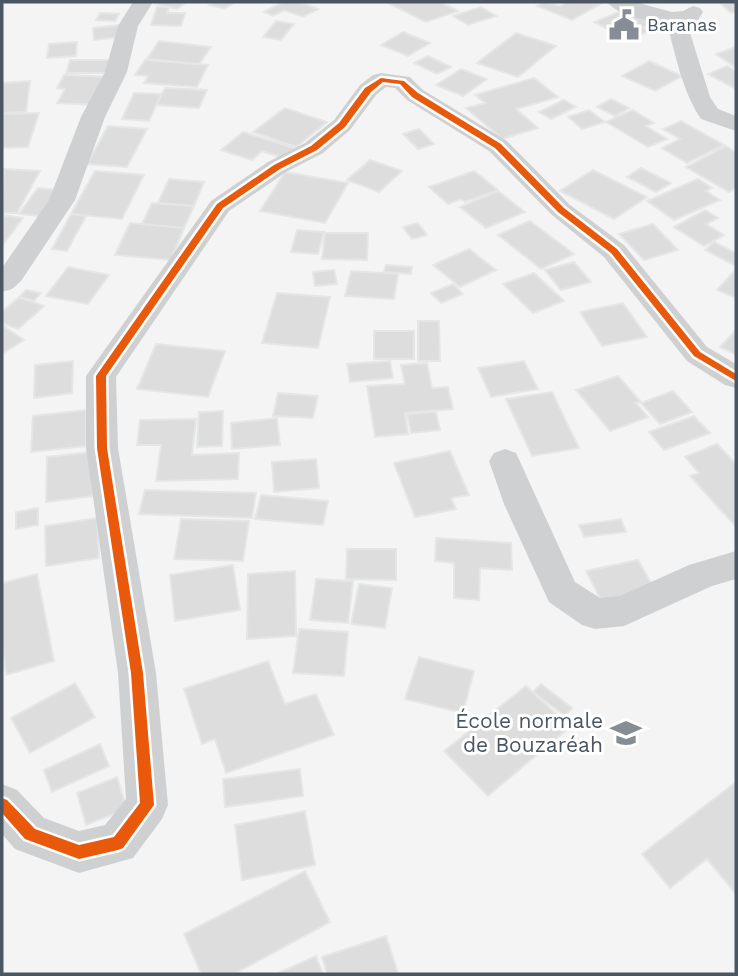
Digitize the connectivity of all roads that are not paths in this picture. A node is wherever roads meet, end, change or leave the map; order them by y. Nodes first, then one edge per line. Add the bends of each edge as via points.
1 (143, 2) edge
2 (617, 2) edge
3 (681, 11) edge
4 (358, 71) dead end
5 (401, 82) junction
6 (736, 124) edge
7 (2, 283) edge
8 (736, 379) edge
9 (505, 461) dead end
10 (736, 565) edge
11 (2, 804) edge

1 - 7 street via 128,26 116,72 93,117 62,200
2 - 3 street via 652,15
3 - 6 street via 699,97 709,114
4 - 5 street via 374,62 388,68
5 - 8 street via 498,146 561,210 614,251 697,354
5 - 11 street via 380,80 342,125 314,148 220,206 101,376 102,448 137,673 147,805 118,844 79,852 30,834
9 - 10 street via 562,593 595,614 624,611 702,575

